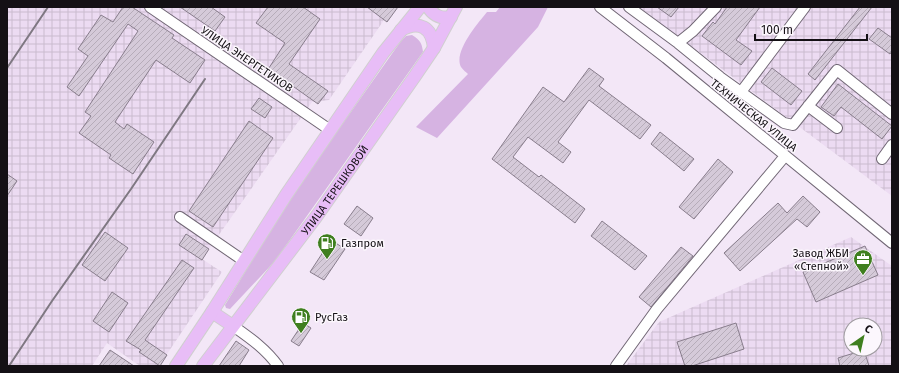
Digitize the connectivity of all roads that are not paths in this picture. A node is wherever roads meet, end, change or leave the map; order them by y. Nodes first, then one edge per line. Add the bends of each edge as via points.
1 (150, 7) edge
2 (420, 7) edge
3 (428, 7) edge
4 (600, 7) edge
5 (629, 7) edge
6 (716, 7) edge
7 (805, 7) edge
8 (453, 12) edge
9 (401, 30) junction
10 (678, 43) junction
11 (434, 48) junction
12 (741, 92) junction
13 (808, 106) junction
14 (892, 114) edge
15 (837, 128) dead end
16 (330, 130) junction
17 (892, 145) edge
18 (785, 156) junction
19 (882, 159) dead end
20 (180, 217) dead end
21 (892, 243) edge
22 (244, 261) junction
23 (212, 312) junction
24 (233, 326) junction
25 (176, 366) edge
26 (203, 366) edge
27 (278, 366) edge
28 (616, 366) edge

1 - 16 street, УЛИЦА ЭНЕРГЕТИКОВ
2 - 9 main road
3 - 8 main road via 433,13 444,18
4 - 18 street, ТЕХНИЧЕСКАЯ УЛИЦА
5 - 10 street
6 - 10 street
7 - 12 street
8 - 11 main road, УЛИЦА ТЕРЕШКОВОЙ
9 - 11 main road via 414,25 426,29 431,33
9 - 16 main road
10 - 12 street
11 - 24 main road, УЛИЦА ТЕРЕШКОВОЙ via 316,216
12 - 13 street via 784,123 793,125
13 - 14 street via 837,70
13 - 15 street
16 - 22 main road
17 - 19 street
18 - 21 street, ТЕХНИЧЕСКАЯ УЛИЦА
18 - 28 street via 657,309
20 - 22 street
22 - 23 main road
23 - 24 main road
23 - 25 main road
24 - 26 main road, УЛИЦА ТЕРЕШКОВОЙ
24 - 27 street via 255,341

